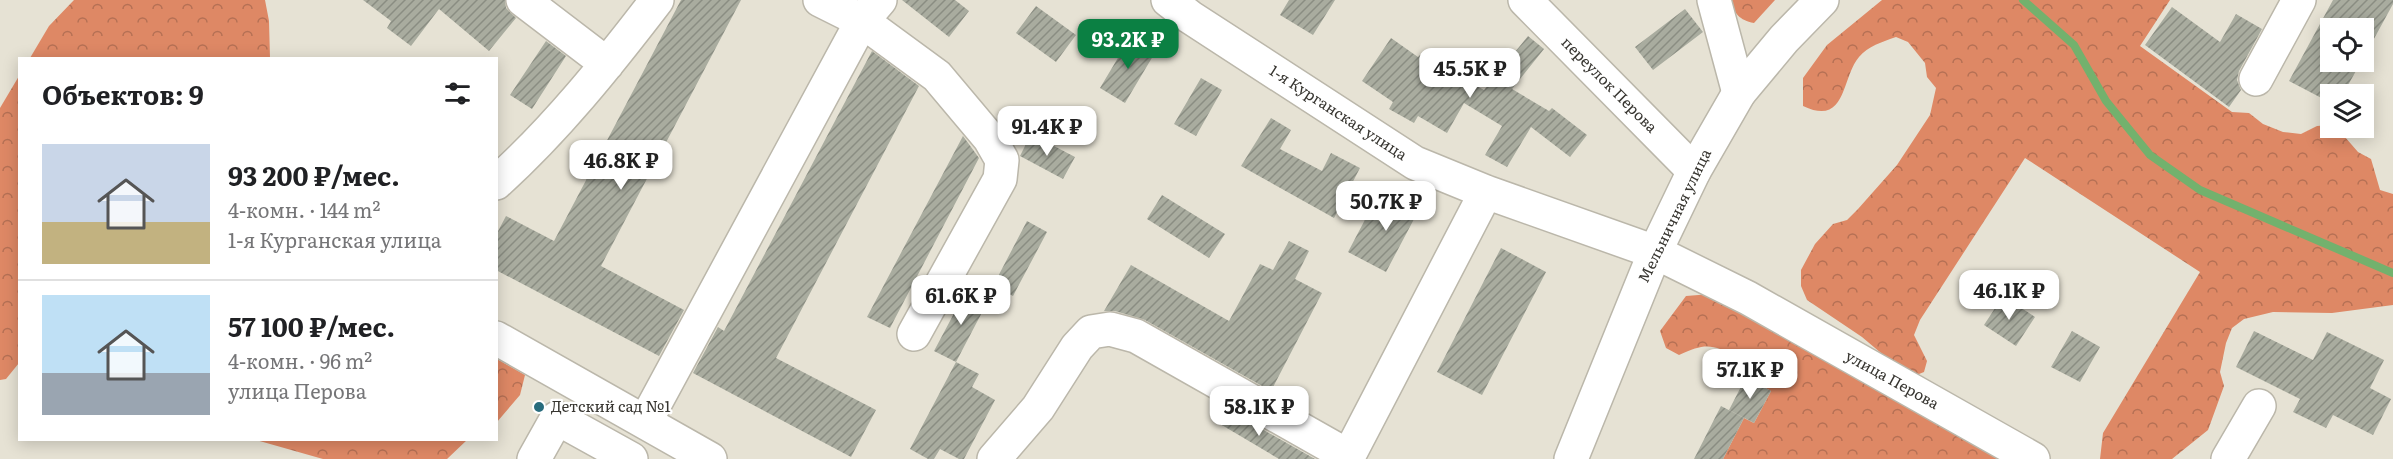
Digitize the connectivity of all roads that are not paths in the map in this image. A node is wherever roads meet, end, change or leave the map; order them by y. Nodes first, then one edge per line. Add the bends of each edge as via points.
1 (522, 0) edge
2 (657, 0) edge
3 (820, 0) edge
4 (1168, 0) edge
5 (1525, 0) edge
6 (1714, 0) edge
7 (1822, 0) edge
8 (2299, 0) edge
9 (871, 11) edge
10 (608, 64) junction
11 (2256, 79) dead end
12 (1739, 93) junction
13 (1694, 171) junction
14 (498, 181) edge
15 (1486, 192) junction
16 (1656, 252) junction
17 (914, 334) dead end
18 (498, 339) edge
19 (2259, 406) dead end
20 (643, 447) edge
21 (1348, 458) edge
22 (534, 459) edge
23 (710, 459) edge
24 (994, 459) edge
25 (1571, 459) edge
26 (2032, 459) edge
27 (2228, 459) edge

1 - 10 street
2 - 10 street
3 - 9 street
4 - 15 street, 1-я Курганская улица via 1415,163
5 - 13 street, переулок Перова
6 - 12 street
7 - 12 street, Мельничная улица
8 - 11 street
9 - 17 street via 937,76 990,139 1002,160 999,179
9 - 20 street
10 - 14 street
12 - 13 street, Мельничная улица
13 - 16 street, Мельничная улица
15 - 16 street, 1-я Курганская улица
15 - 21 street
16 - 25 street, Мельничная улица
16 - 26 street, улица Перова via 1748,298
18 - 20 street
19 - 27 street
20 - 22 street via 557,418
20 - 23 street
21 - 24 street via 1136,336 1110,329 1091,332 1077,347 1038,408

